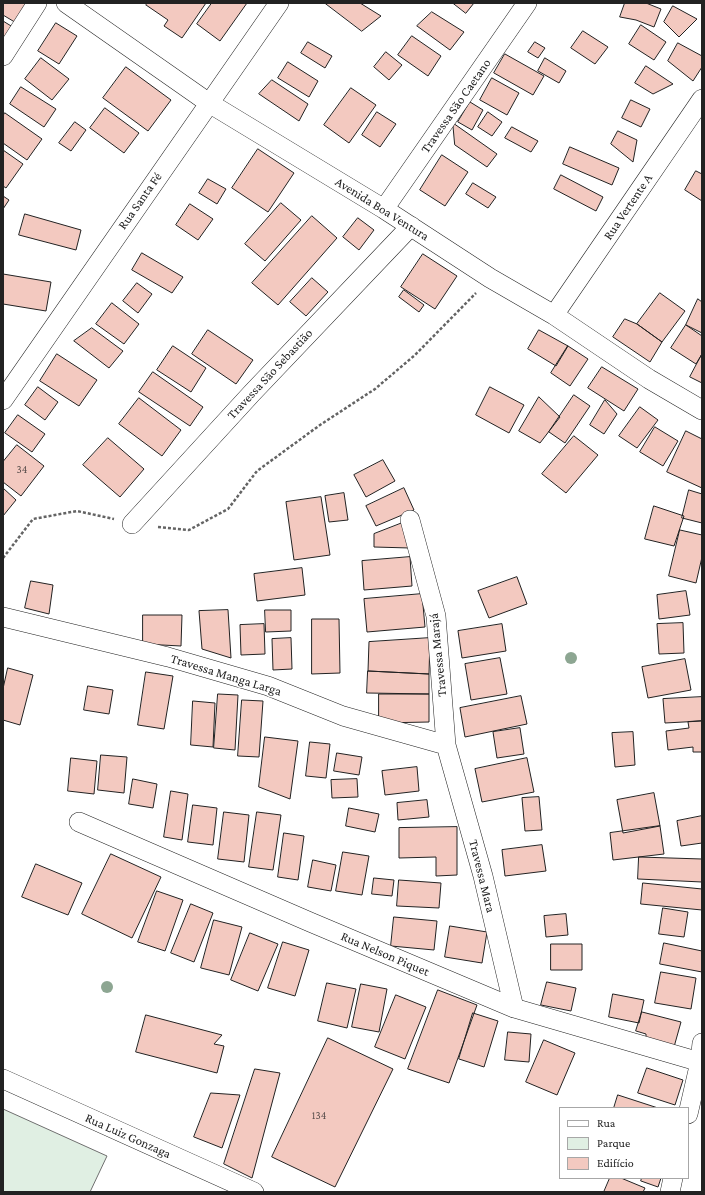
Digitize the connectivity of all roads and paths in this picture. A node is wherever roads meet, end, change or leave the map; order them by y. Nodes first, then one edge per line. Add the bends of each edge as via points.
1 (37, 3) edge
2 (66, 3) edge
3 (279, 3) edge
4 (527, 3) edge
5 (3, 56) edge
6 (702, 99) edge
7 (209, 103) junction
8 (384, 209) junction
9 (411, 226) junction
10 (490, 278) junction
11 (554, 315) junction
12 (3, 400) edge
13 (702, 410) edge
14 (410, 520) dead end
15 (132, 524) junction
16 (3, 558) edge
17 (3, 616) edge
18 (446, 744) junction
19 (79, 822) dead end
20 (514, 1008) junction
21 (701, 1052) edge
22 (3, 1079) edge
23 (689, 1109) edge
24 (673, 1179) edge
25 (254, 1192) edge
26 (670, 1192) edge

1 - 5 street
2 - 7 street, Avenida Boa Ventura
3 - 7 street, Rua Santa Fé
4 - 8 street, Travessa São Caetano
6 - 11 street, Rua Vertente A
7 - 8 street, Avenida Boa Ventura
7 - 12 street, Rua Santa Fé
8 - 9 street, Avenida Boa Ventura
9 - 10 street, Avenida Boa Ventura
9 - 15 street, Travessa São Sebastião
10 - 11 street, Avenida Boa Ventura
10 - 15 path via 415,355 375,389 257,470 228,509 189,530
11 - 13 street, Avenida Boa Ventura via 650,379
14 - 18 street, Travessa Marajá via 436,616
15 - 16 path via 77,511 33,519
17 - 18 street, Travessa Manga Larga via 175,659 268,686 343,716
18 - 20 street, Travessa Mara via 483,876
19 - 20 street, Rua Nelson Piquet via 317,926
20 - 21 street, Rua Nelson Piquet via 613,1038
21 - 23 street
22 - 25 street, Rua Luiz Gonzaga
24 - 26 street

